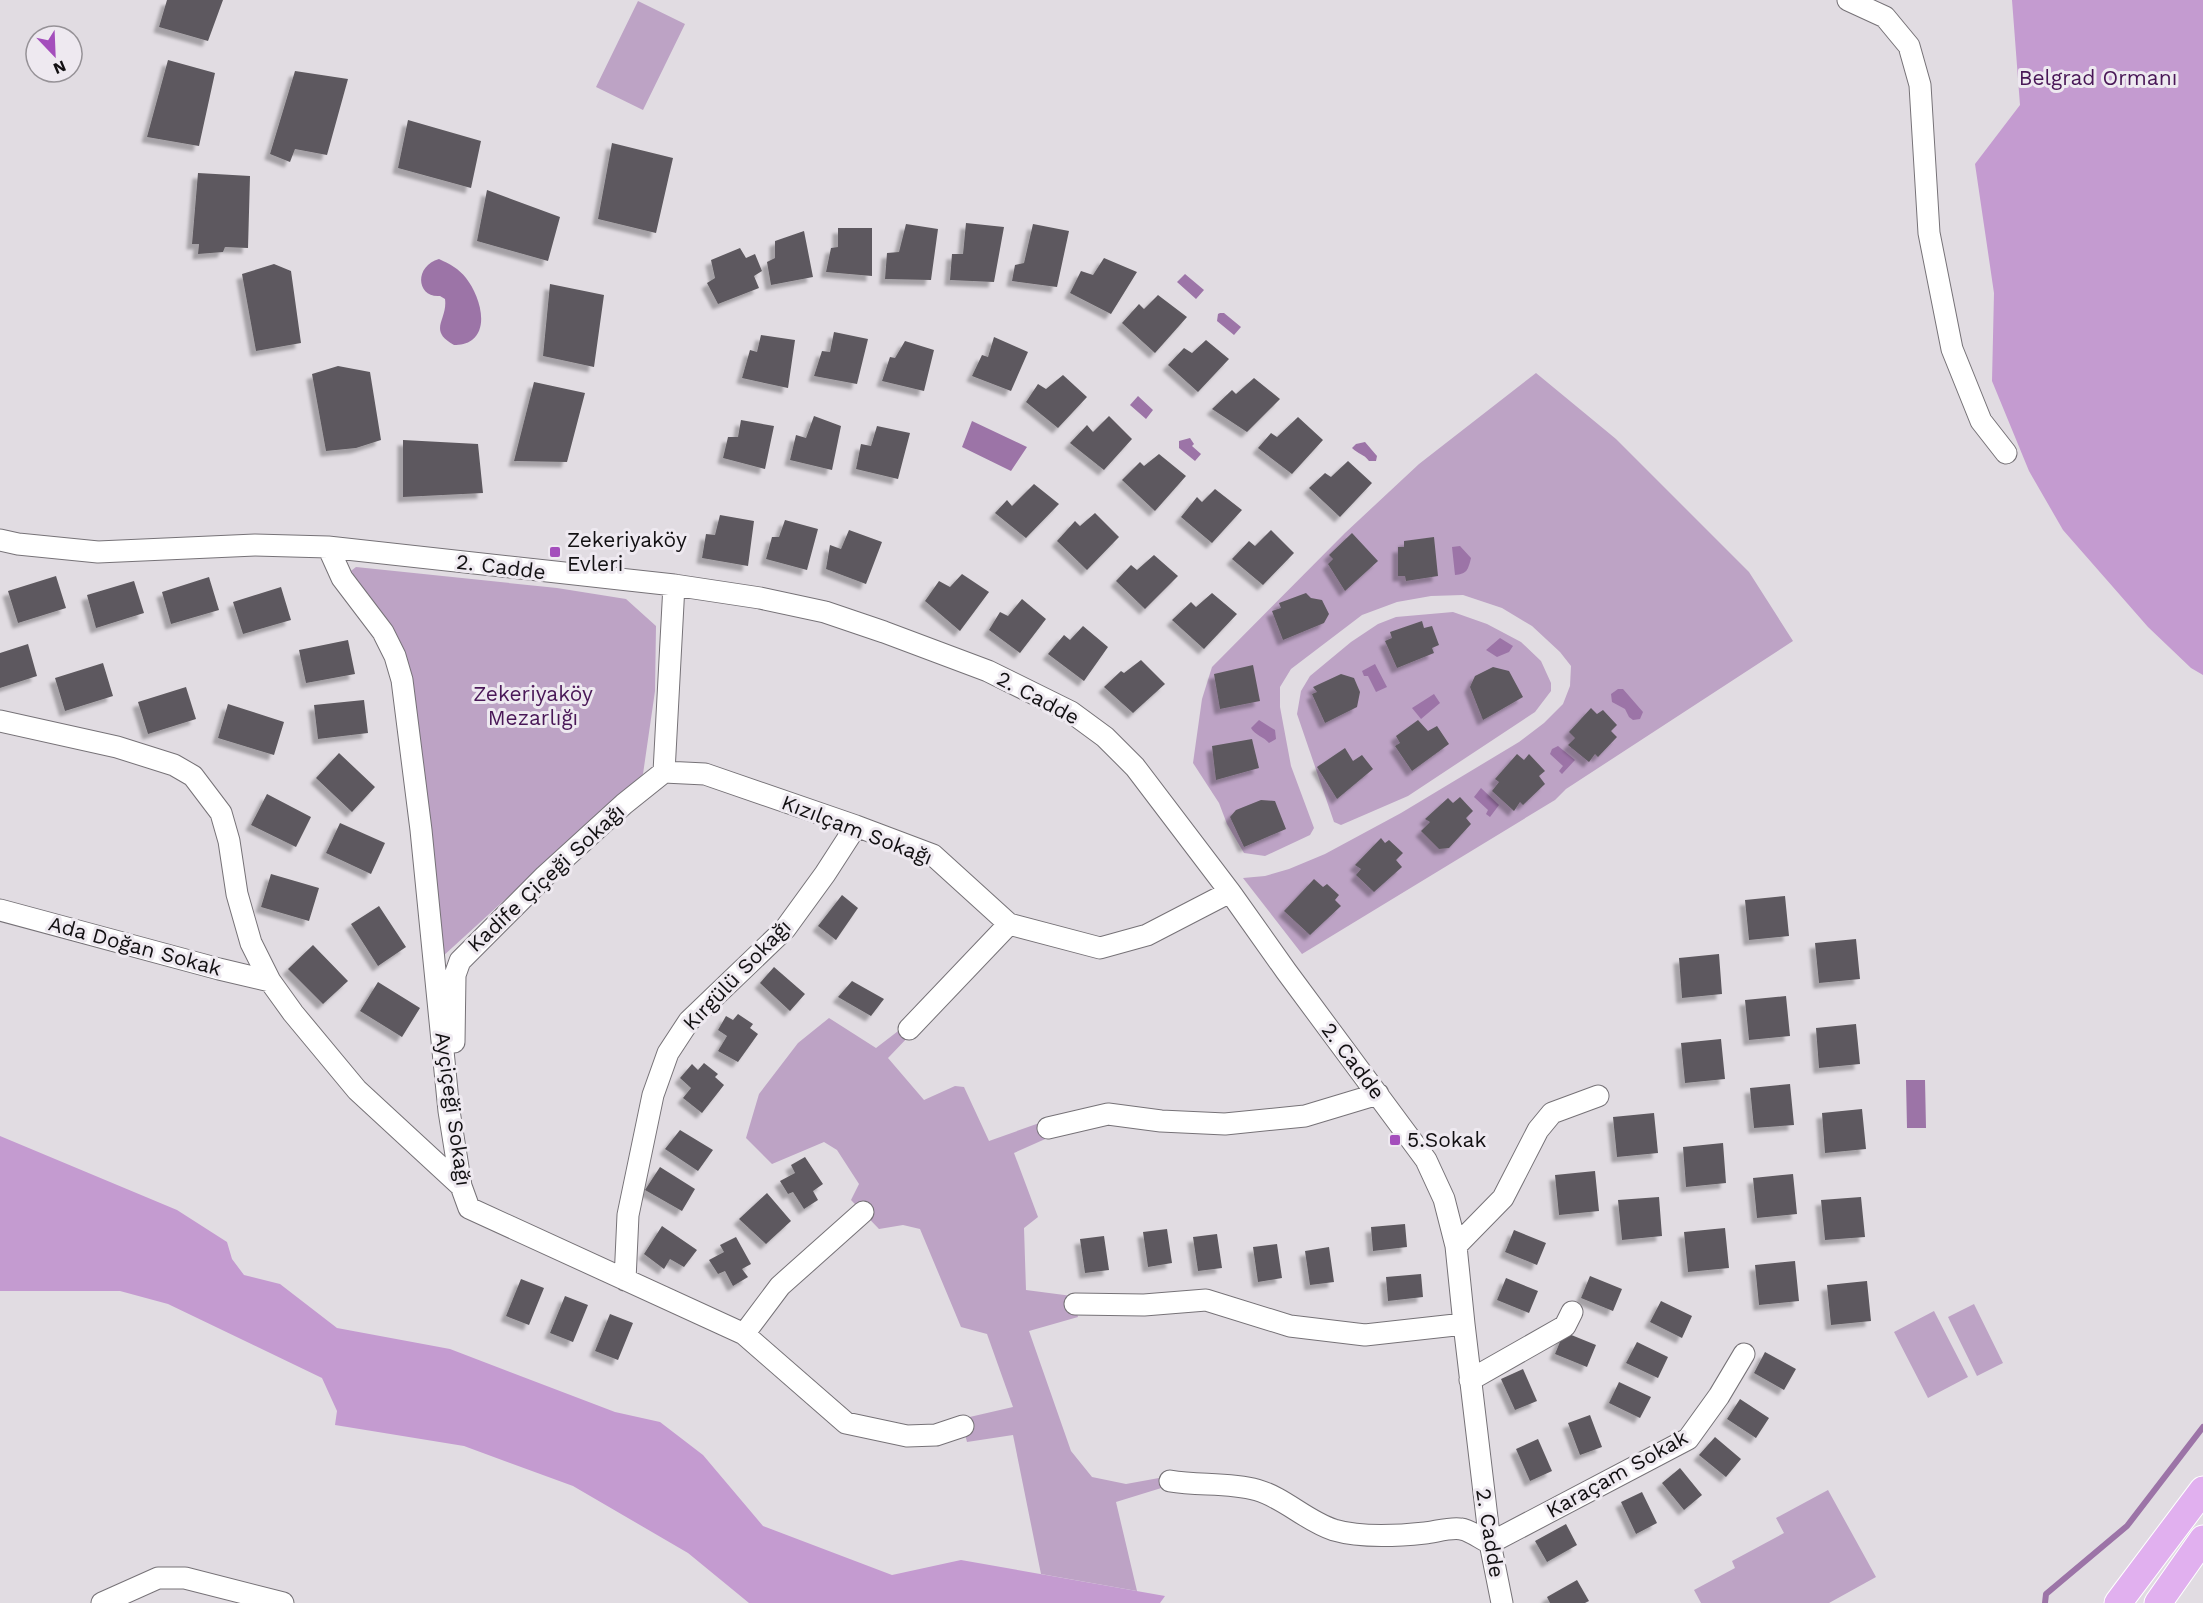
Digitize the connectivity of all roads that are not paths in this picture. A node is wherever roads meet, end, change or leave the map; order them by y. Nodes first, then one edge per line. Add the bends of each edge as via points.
1 (1848, 0) edge
2 (2006, 453) dead end
3 (0, 540) edge
4 (328, 547) junction
5 (674, 585) junction
6 (0, 721) edge
7 (664, 772) junction
8 (856, 826) junction
9 (1230, 892) junction
10 (0, 910) edge
11 (1009, 924) junction
12 (270, 981) junction
13 (909, 1029) dead end
14 (1378, 1094) junction
15 (1598, 1096) dead end
16 (1048, 1128) dead end
17 (460, 1186) junction
18 (862, 1212) dead end
19 (1456, 1246) junction
20 (625, 1280) junction
21 (1075, 1304) dead end
22 (1572, 1312) dead end
23 (1464, 1324) junction
24 (744, 1334) junction
25 (1744, 1354) dead end
26 (1470, 1380) junction
27 (963, 1426) dead end
28 (1170, 1481) dead end
29 (2203, 1490) edge
30 (2203, 1539) edge
31 (1490, 1543) junction
32 (102, 1603) edge
33 (283, 1603) edge
34 (1502, 1603) edge
35 (2118, 1603) edge
36 (2158, 1603) edge

1 - 2 street via 1885,17 1909,46 1920,85 1929,233 1952,349 1981,421
3 - 4 street, 2. Cadde via 98,552 255,545
4 - 5 street, 2. Cadde
4 - 17 street, Ayçiçeği Sokağı via 342,578 383,632 402,680 420,819 448,1111
5 - 7 street
5 - 9 street, 2. Cadde via 825,612 988,671 1071,711 1136,767
6 - 12 street via 117,747 174,765 193,776 221,813 251,943
7 - 8 street, Kızılçam Sokağı via 705,774
7 - 17 street, Kadife Çiçeği Sokağı via 545,876 460,961 455,975 454,1051
8 - 11 street, Kızılçam Sokağı via 933,855
8 - 20 street, Kırgülü Sokağı via 785,929 688,1021 668,1053 653,1095 628,1215
9 - 11 street, Kızılçam Sokağı via 1147,935 1100,948
9 - 14 street, 2. Cadde
10 - 12 street, Ada Doğan Sokak
11 - 13 street
12 - 17 street via 357,1090
14 - 16 street via 1305,1116 1225,1124 1108,1114
14 - 19 street, 2. Cadde via 1426,1160 1444,1199
15 - 19 street via 1552,1113 1538,1130 1503,1198
17 - 20 street, Ayçiçeği Sokağı via 469,1208
18 - 24 street via 780,1286
19 - 23 street, 2. Cadde
20 - 24 street, Ayçiçeği Sokağı
21 - 23 street via 1144,1305 1206,1300 1290,1326 1365,1335
22 - 26 street via 1565,1326
23 - 26 street, 2. Cadde
24 - 27 street, Ayçiçeği Sokağı via 846,1423 907,1436 936,1435
25 - 31 street, Karaçam Sokak via 1688,1439
26 - 31 street, 2. Cadde
28 - 31 street via 1257,1490 1334,1530 1364,1535 1461,1528
29 - 35 main road
30 - 36 main road
31 - 34 street, 2. Cadde
32 - 33 street via 158,1578 185,1578

